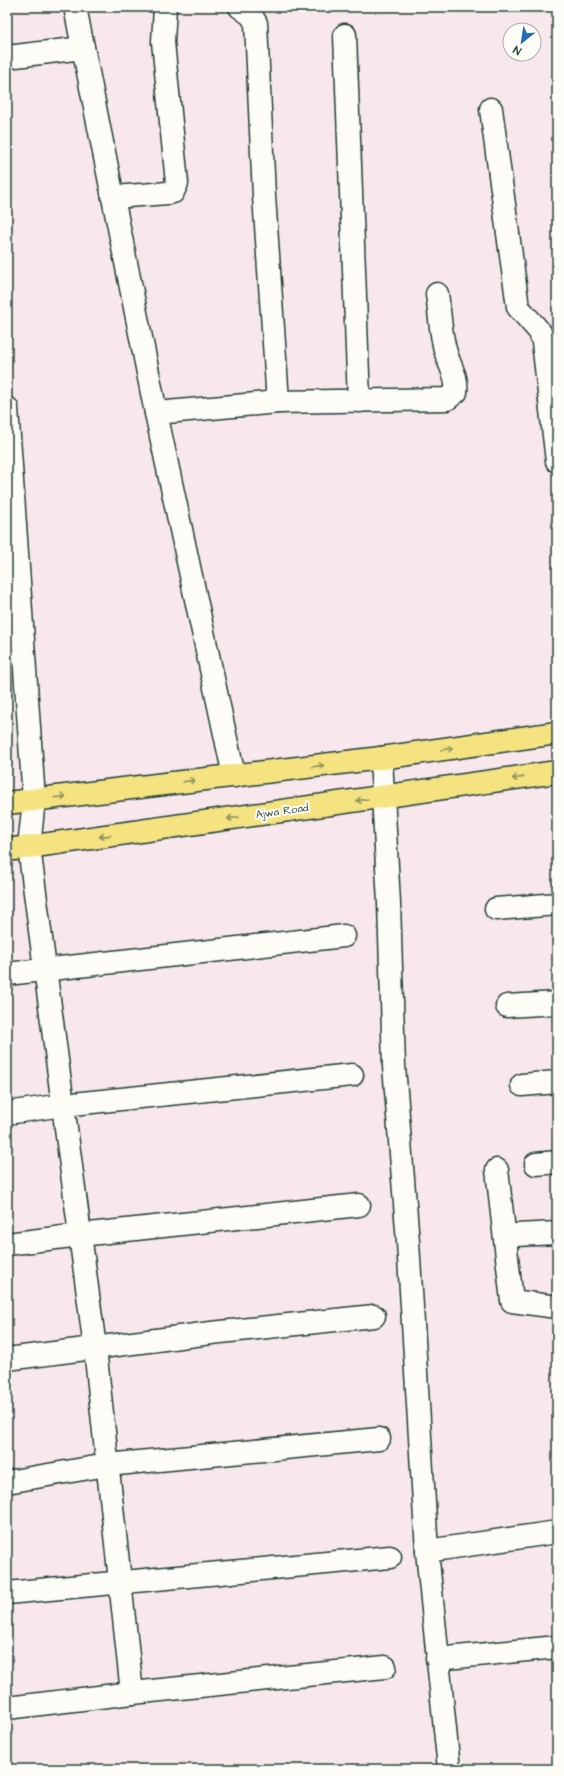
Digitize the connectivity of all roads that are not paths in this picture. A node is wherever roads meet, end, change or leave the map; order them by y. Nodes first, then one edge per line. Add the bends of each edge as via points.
1 (75, 7) edge
2 (166, 7) edge
3 (240, 7) edge
4 (344, 35) dead end
5 (83, 48) junction
6 (7, 57) edge
7 (491, 109) dead end
8 (112, 197) junction
9 (437, 294) dead end
10 (359, 401) junction
11 (278, 402) junction
12 (7, 408) edge
13 (156, 413) junction
14 (557, 461) edge
15 (11, 512) edge
16 (557, 733) edge
17 (381, 758) junction
18 (557, 772) edge
19 (234, 776) junction
20 (383, 797) junction
21 (34, 800) junction
22 (7, 803) edge
23 (29, 847) junction
24 (7, 850) edge
25 (557, 904) edge
26 (496, 909) dead end
27 (344, 936) dead end
28 (46, 970) junction
29 (7, 974) edge
30 (557, 1003) edge
31 (507, 1006) dead end
32 (352, 1075) dead end
33 (557, 1082) edge
34 (522, 1085) dead end
35 (63, 1105) junction
36 (7, 1113) edge
37 (557, 1162) edge
38 (536, 1164) dead end
39 (498, 1170) dead end
40 (359, 1205) dead end
41 (557, 1233) edge
42 (80, 1235) junction
43 (516, 1235) dead end
44 (7, 1244) edge
45 (557, 1307) edge
46 (374, 1316) dead end
47 (95, 1348) junction
48 (7, 1359) edge
49 (379, 1439) dead end
50 (107, 1465) junction
51 (7, 1482) edge
52 (557, 1532) edge
53 (427, 1551) junction
54 (390, 1557) dead end
55 (120, 1584) junction
56 (7, 1593) edge
57 (557, 1647) edge
58 (438, 1659) junction
59 (385, 1667) dead end
60 (132, 1692) junction
61 (7, 1708) edge
62 (449, 1769) edge

1 - 5 street
2 - 8 street via 163,42 177,183 172,192 168,193
3 - 11 street via 251,15 256,23 264,196
4 - 10 street
5 - 6 street
5 - 8 street
7 - 14 street via 518,307 540,332 543,342
8 - 13 street
9 - 10 street via 446,354 454,370 457,385 453,396 447,399
10 - 11 street
11 - 13 street
12 - 15 street
13 - 19 street
15 - 21 street
17 -> 16 main road
19 -> 17 main road
17 - 20 street
18 -> 20 main road, Ajwa Road
21 -> 19 main road
20 -> 23 main road, Ajwa Road
20 - 53 street via 394,1066 408,1242
21 - 22 main road
21 - 23 street
23 - 24 main road, Ajwa Road
23 - 28 street
25 - 26 street
27 - 28 street
28 - 29 street
28 - 35 street
30 - 31 street
32 - 35 street
33 - 34 street
35 - 36 street
35 - 42 street
37 - 38 street
39 - 45 street via 512,1302
40 - 42 street
41 - 43 street
42 - 44 street
42 - 47 street
46 - 47 street
47 - 48 street
47 - 50 street
49 - 50 street
50 - 51 street
50 - 55 street
52 - 53 street
53 - 58 street
54 - 55 street
55 - 56 street
55 - 60 street
57 - 58 street
58 - 62 street
59 - 60 street
60 - 61 street

